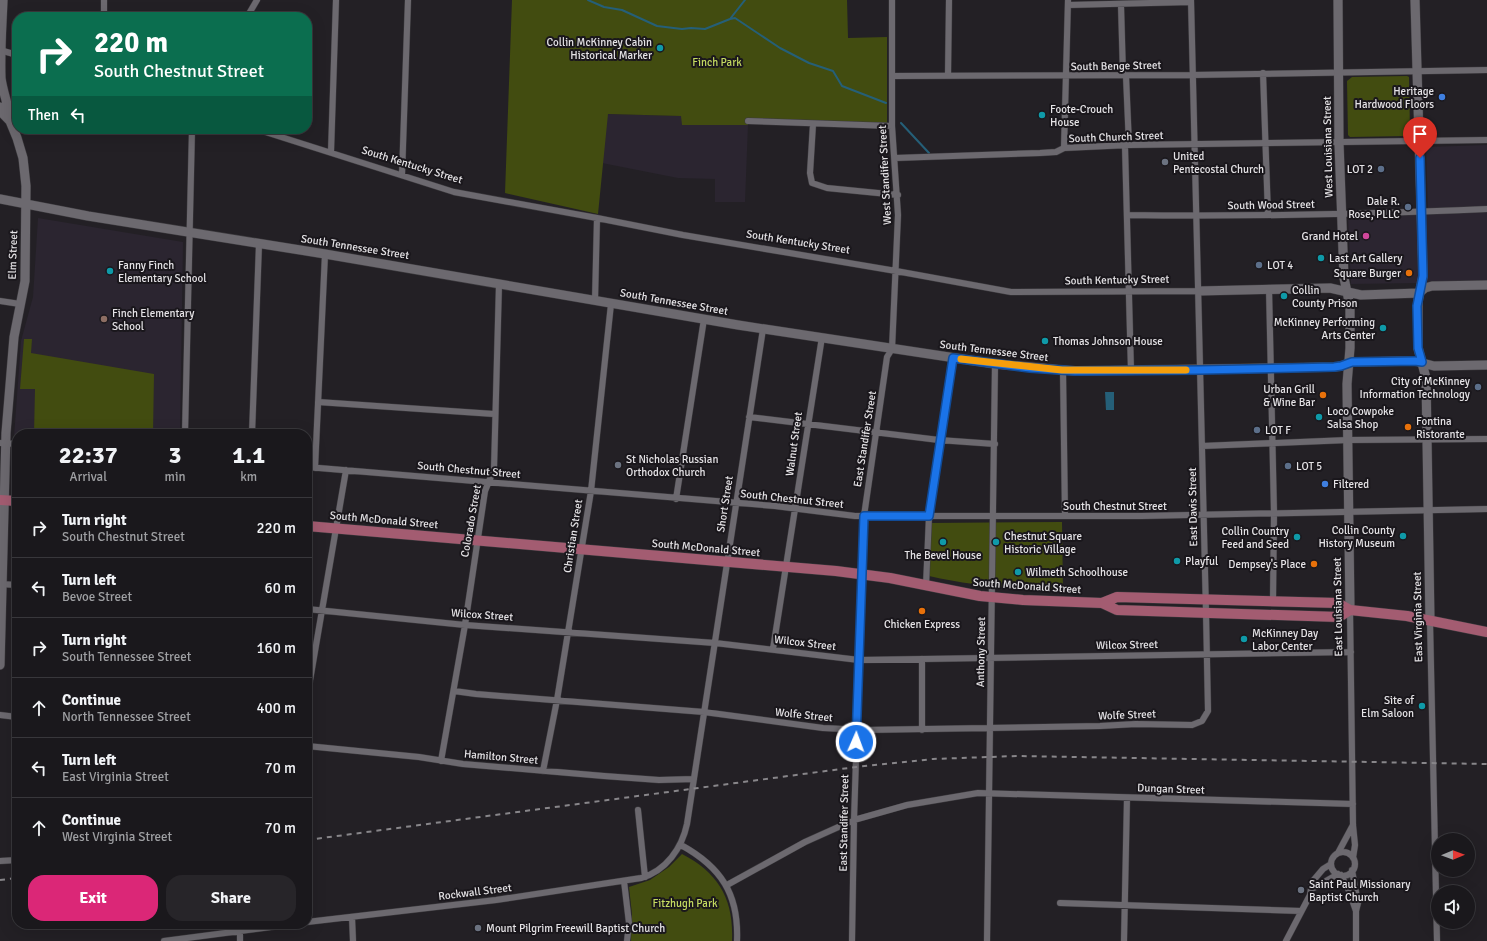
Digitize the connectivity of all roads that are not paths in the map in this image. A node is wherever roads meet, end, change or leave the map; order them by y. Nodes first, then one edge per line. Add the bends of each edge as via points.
1 (3, 0) edge
2 (104, 0) edge
3 (257, 0) edge
4 (336, 0) edge
5 (408, 0) edge
6 (892, 0) edge
7 (949, 0) edge
8 (1338, 0) edge
9 (1416, 0) edge
10 (1191, 1) edge
11 (1068, 2) edge
12 (1122, 5) junction
13 (104, 12) edge
14 (251, 12) edge
15 (0, 51) edge
16 (12, 54) edge
17 (1417, 70) junction
18 (1487, 70) edge
19 (1339, 72) junction
20 (1264, 73) junction
21 (1192, 75) junction
22 (892, 76) junction
23 (948, 76) junction
24 (1066, 76) junction
25 (1125, 76) junction
26 (0, 107) edge
27 (10, 121) junction
28 (748, 121) dead end
29 (813, 124) junction
30 (892, 126) junction
31 (12, 127) edge
32 (15, 134) edge
33 (192, 134) edge
34 (272, 134) edge
35 (1487, 140) edge
36 (1420, 141) junction
37 (1339, 143) junction
38 (1266, 144) junction
39 (1195, 145) junction
40 (1127, 146) junction
41 (1064, 148) junction
42 (331, 152) junction
43 (895, 158) junction
44 (402, 175) junction
45 (898, 196) junction
46 (0, 199) edge
47 (26, 205) junction
48 (1487, 210) edge
49 (1422, 212) junction
50 (1342, 214) junction
51 (1268, 215) junction
52 (1127, 216) junction
53 (1197, 216) junction
54 (597, 218) junction
55 (190, 233) junction
56 (259, 244) junction
57 (325, 254) junction
58 (896, 271) junction
59 (499, 284) junction
60 (1487, 285) edge
61 (1269, 288) junction
62 (1199, 291) junction
63 (1129, 292) junction
64 (1348, 293) junction
65 (1419, 293) junction
66 (595, 300) junction
67 (0, 301) edge
68 (20, 304) junction
69 (611, 304) junction
70 (704, 319) junction
71 (763, 329) junction
72 (822, 338) junction
73 (892, 349) junction
74 (953, 358) junction
75 (1422, 362) junction
76 (1349, 363) junction
77 (995, 364) junction
78 (1487, 365) edge
79 (1271, 368) junction
80 (1062, 370) junction
81 (1131, 370) junction
82 (1200, 370) junction
83 (318, 402) junction
84 (494, 414) junction
85 (749, 417) junction
86 (807, 424) junction
87 (185, 429) edge
88 (252, 429) edge
89 (876, 433) junction
90 (1487, 439) edge
91 (939, 440) junction
92 (1348, 440) junction
93 (1428, 440) junction
94 (3, 443) edge
95 (995, 444) junction
96 (1273, 444) junction
97 (1202, 446) junction
98 (312, 468) edge
99 (315, 468) junction
100 (346, 470) junction
101 (489, 482) junction
102 (591, 491) junction
103 (676, 499) junction
104 (2, 500) edge
105 (12, 501) edge
106 (736, 503) junction
107 (795, 508) junction
108 (1428, 510) junction
109 (1487, 510) edge
110 (1349, 511) junction
111 (1274, 513) junction
112 (1203, 514) junction
113 (864, 516) junction
114 (929, 516) junction
115 (993, 516) junction
116 (1065, 516) junction
117 (312, 526) edge
118 (336, 528) junction
119 (477, 541) junction
120 (581, 549) junction
121 (726, 561) junction
122 (785, 566) junction
123 (861, 574) junction
124 (1, 584) edge
125 (12, 585) edge
126 (926, 586) junction
127 (992, 598) junction
128 (1206, 600) junction
129 (1273, 601) junction
130 (1102, 603) junction
131 (312, 609) edge
132 (323, 610) junction
133 (1350, 610) junction
134 (1206, 612) junction
135 (1430, 621) junction
136 (465, 625) junction
137 (568, 631) junction
138 (1487, 632) edge
139 (715, 643) junction
140 (773, 649) junction
141 (1351, 652) junction
142 (1206, 654) junction
143 (991, 657) junction
144 (922, 659) junction
145 (859, 660) junction
146 (0, 665) edge
147 (312, 670) edge
148 (454, 690) junction
149 (557, 700) junction
150 (704, 712) junction
151 (0, 716) edge
152 (12, 717) edge
153 (1202, 721) joint
154 (857, 729) junction
155 (990, 729) junction
156 (922, 730) junction
157 (312, 747) edge
158 (441, 760) junction
159 (543, 771) junction
160 (694, 778) junction
161 (989, 793) junction
162 (1127, 798) junction
163 (1353, 804) junction
164 (638, 810) dead end
165 (854, 820) junction
166 (1353, 825) junction
167 (681, 845) junction
168 (1338, 853) junction
169 (1353, 858) junction
170 (12, 860) edge
171 (0, 861) edge
172 (1331, 864) junction
173 (1352, 870) junction
174 (1339, 875) junction
175 (645, 877) junction
176 (624, 881) junction
177 (727, 885) junction
178 (1312, 889) junction
179 (1060, 903) dead end
180 (1125, 904) junction
181 (1301, 911) junction
182 (1356, 911) junction
183 (352, 917) junction
184 (312, 921) edge
185 (229, 929) edge
186 (240, 929) edge
187 (164, 941) edge
188 (240, 941) edge
189 (353, 941) edge
190 (626, 941) edge
191 (738, 941) edge
192 (852, 941) edge
193 (987, 941) edge
194 (1124, 941) edge
195 (1286, 941) edge
196 (1356, 941) edge
197 (1437, 941) edge

1 - 15 main road
2 - 13 street
3 - 14 street
4 - 42 street
5 - 44 street
6 - 22 street, West Standifer Street
7 - 23 street
8 - 19 main road, West Louisiana Street
9 - 17 main road, East Virginia Street
10 - 12 street
10 - 21 street, East Davis Street
11 - 12 street
11 - 24 street
12 - 25 street
15 - 16 street
15 - 27 main road via 2,85
17 - 18 street, South Benge Street
17 - 19 street, South Benge Street
17 - 36 main road, East Virginia Street
19 - 20 street, South Benge Street
19 - 37 main road, West Louisiana Street
20 - 21 street, South Benge Street
20 - 38 street
21 - 25 street, South Benge Street
21 - 39 street, East Davis Street
22 - 23 street, South Benge Street
22 - 30 street, West Standifer Street
23 - 24 street, South Benge Street
24 - 25 street, South Benge Street
24 - 41 street
25 - 40 street
26 - 27 main road
27 - 31 main road, Elm Street
28 - 29 street
29 - 30 street
29 - 45 street via 810,172 812,183 826,188
30 - 43 street, West Standifer Street
32 - 47 main road, Elm Street via 23,158
33 - 55 street
34 - 42 street, South Kentucky Street
35 - 36 street, South Church Street
36 - 37 street, South Church Street
36 - 49 main road, East Virginia Street
37 - 38 street, South Church Street
37 - 50 main road, West Louisiana Street
38 - 39 street, South Church Street
38 - 51 street
39 - 40 street, South Church Street
39 - 53 street, East Davis Street
40 - 41 street, South Church Street
40 - 52 street
41 - 43 street, South Church Street via 1056,152 1040,153
42 - 44 street, South Kentucky Street
43 - 45 street, West Standifer Street
44 - 54 street, South Kentucky Street via 454,192
45 - 58 street, West Standifer Street
46 - 47 main road, South Tennessee Street
47 - 55 main road, South Tennessee Street
47 - 68 main road, Elm Street via 25,275
48 - 49 street, South Wood Street
49 - 50 street, South Wood Street
49 - 65 main road, East Virginia Street via 1423,276
50 - 51 street, South Wood Street
50 - 64 main road, West Louisiana Street via 1344,278
51 - 53 street, South Wood Street
52 - 53 street, South Wood Street
52 - 63 street
53 - 62 street, East Davis Street
54 - 58 street, South Kentucky Street
54 - 66 street
55 - 56 main road, South Tennessee Street
55 - 87 street
56 - 57 main road, South Tennessee Street
56 - 88 street
57 - 59 main road, South Tennessee Street
57 - 83 street
58 - 63 street, South Kentucky Street via 1011,292
58 - 73 street, West Standifer Street
59 - 66 main road, South Tennessee Street
59 - 84 street, Colorado Street
60 - 65 main road, South Kentucky Street via 1432,286
61 - 62 main road, South Kentucky Street
61 - 64 main road, South Kentucky Street via 1330,288
61 - 79 street
62 - 63 street, South Kentucky Street
62 - 82 street, East Davis Street
63 - 81 street
64 - 65 main road, South Kentucky Street
64 - 76 main road, East Louisiana Street
65 - 75 main road, East Virginia Street via 1418,348
66 - 69 main road, South Tennessee Street
67 - 68 street
68 - 94 main road, Elm Street
69 - 70 main road, South Tennessee Street
69 - 102 street, Christian Street
70 - 71 main road, South Tennessee Street
70 - 103 street
71 - 72 main road, South Tennessee Street
71 - 85 street, Short Street
72 - 73 main road, South Tennessee Street
72 - 86 street, Walnut Street
73 - 74 main road, South Tennessee Street
73 - 89 street, East Standifer Street via 887,357
74 - 77 main road, South Tennessee Street
74 - 91 street
75 - 76 main road, South Tennessee Street
75 - 78 main road, South Tennessee Street via 1434,366
75 - 93 main road, East Virginia Street via 1426,378
76 - 79 main road, South Tennessee Street via 1341,366
76 - 92 main road, East Louisiana Street
77 - 80 main road, South Tennessee Street
77 - 95 street, Anthony Street
79 - 82 main road, South Tennessee Street
79 - 96 street
80 - 81 main road, South Tennessee Street
80 - 116 street
81 - 82 main road, South Tennessee Street
82 - 97 street, East Davis Street
83 - 84 street
83 - 99 street
84 - 101 street, Colorado Street via 494,469
85 - 86 street
85 - 106 street, Short Street
86 - 89 street
86 - 107 street, Walnut Street
89 - 91 street
89 - 113 street, East Standifer Street
90 - 93 street
91 - 95 street
91 - 114 street
92 - 93 street
92 - 96 street
92 - 110 main road, East Louisiana Street
93 - 108 main road, East Virginia Street
94 - 104 main road, Elm Street
95 - 115 street, Anthony Street
96 - 97 street
96 - 111 street
97 - 112 street, East Davis Street
98 - 99 street, South Chestnut Street
99 - 100 street, South Chestnut Street
100 - 101 street, South Chestnut Street
100 - 118 street
101 - 102 street, South Chestnut Street
101 - 119 street, Colorado Street
102 - 103 street, South Chestnut Street
102 - 120 street, Christian Street
103 - 106 street, South Chestnut Street
104 - 105 main road
104 - 124 main road, Elm Street
106 - 107 street, South Chestnut Street
106 - 121 street, Short Street
107 - 113 street, South Chestnut Street
107 - 122 street, Walnut Street
108 - 109 street, South Chestnut Street
108 - 110 street, South Chestnut Street
108 - 135 main road, East Virginia Street
110 - 111 street, South Chestnut Street
110 - 133 main road, East Louisiana Street
111 - 112 street, South Chestnut Street
111 - 129 street
112 - 116 street, South Chestnut Street
112 - 128 street, East Davis Street
113 - 114 street, South Chestnut Street
113 - 123 street, East Standifer Street
114 - 115 street, South Chestnut Street
114 - 126 street
115 - 116 street, South Chestnut Street
115 - 127 street, Anthony Street
117 - 118 main road, South McDonald Street
118 - 119 main road, South McDonald Street
118 - 132 street
119 - 120 main road, South McDonald Street
119 - 136 street, Colorado Street
120 - 121 main road, South McDonald Street
120 - 137 street, Christian Street
121 - 122 main road, South McDonald Street
121 - 139 street, Short Street
122 - 123 main road, South McDonald Street
122 - 140 street, Walnut Street
123 - 126 main road, South McDonald Street
123 - 145 street, East Standifer Street
124 - 125 street
124 - 146 main road, Elm Street
126 - 127 main road, South McDonald Street
127 - 130 main road, South McDonald Street
127 - 143 street, Anthony Street
128 - 129 main road, South McDonald Street
128 - 130 main road, South McDonald Street via 1117,597
128 - 134 street, East Davis Street
129 - 133 main road, South McDonald Street via 1338,603
130 - 134 main road, South McDonald Street via 1117,610
131 - 132 street, Wilcox Street
132 - 136 street, Wilcox Street
132 - 147 street
133 - 134 main road, South McDonald Street via 1339,617
133 - 135 main road
133 - 141 street, East Louisiana Street
134 - 142 street, East Davis Street
135 - 138 main road
135 - 197 street, East Virginia Street
136 - 137 street, Wilcox Street
136 - 148 street, Colorado Street
137 - 139 street, Wilcox Street
137 - 149 street, Christian Street
139 - 140 street, Wilcox Street
139 - 150 street, Short Street
140 - 145 street, Wilcox Street
141 - 142 street, Wilcox Street
141 - 163 street, East Louisiana Street
142 - 143 street, Wilcox Street
142 - 153 street, East Davis Street via 1208,711
143 - 144 street, Wilcox Street
143 - 155 street, Anthony Street
144 - 145 street, Wilcox Street
144 - 156 street
145 - 154 street, East Standifer Street
148 - 149 street, Wolfe Street via 483,695
148 - 158 street, Colorado Street
149 - 150 street, Wolfe Street
149 - 159 street, Christian Street
150 - 154 street, Wolfe Street via 796,725
150 - 160 street, Short Street
151 - 152 street
153 - 155 street, Wolfe Street via 1192,725 1136,724
154 - 156 street, Wolfe Street
154 - 165 street, East Standifer Street
155 - 156 street, Wolfe Street
155 - 161 street, Anthony Street
157 - 158 street, Hamilton Street
158 - 159 street, Hamilton Street
159 - 160 street, Hamilton Street via 659,780
160 - 167 street, Rockwall Street
161 - 162 street, Dungan Street
161 - 165 street, Dungan Street via 907,805
161 - 193 street, Anthony Street
162 - 163 street, Dungan Street
162 - 180 street
163 - 166 street, East Louisiana Street
164 - 175 street
165 - 177 street, Dungan Street via 805,842
165 - 192 street, East Standifer Street
166 - 168 street, East Louisiana Street
166 - 169 street, East Louisiana Street
167 - 175 street, Rockwall Street via 668,861
167 - 177 street via 705,860
168 - 169 street via 1345,852
168 - 172 street via 1333,857
169 - 173 street
170 - 171 street
172 - 174 street
172 - 178 street via 1312,882
173 - 174 street via 1347,875
173 - 182 street via 1358,898
174 - 178 street
174 - 182 street via 1350,891
175 - 176 street, Rockwall Street
176 - 183 street, Rockwall Street via 496,900
176 - 190 street via 629,923
177 - 191 street via 736,914
178 - 181 street
179 - 180 street
180 - 181 street
180 - 194 street
181 - 195 street
182 - 196 street
183 - 184 street, Rockwall Street
183 - 189 street
185 - 187 street
186 - 188 street

